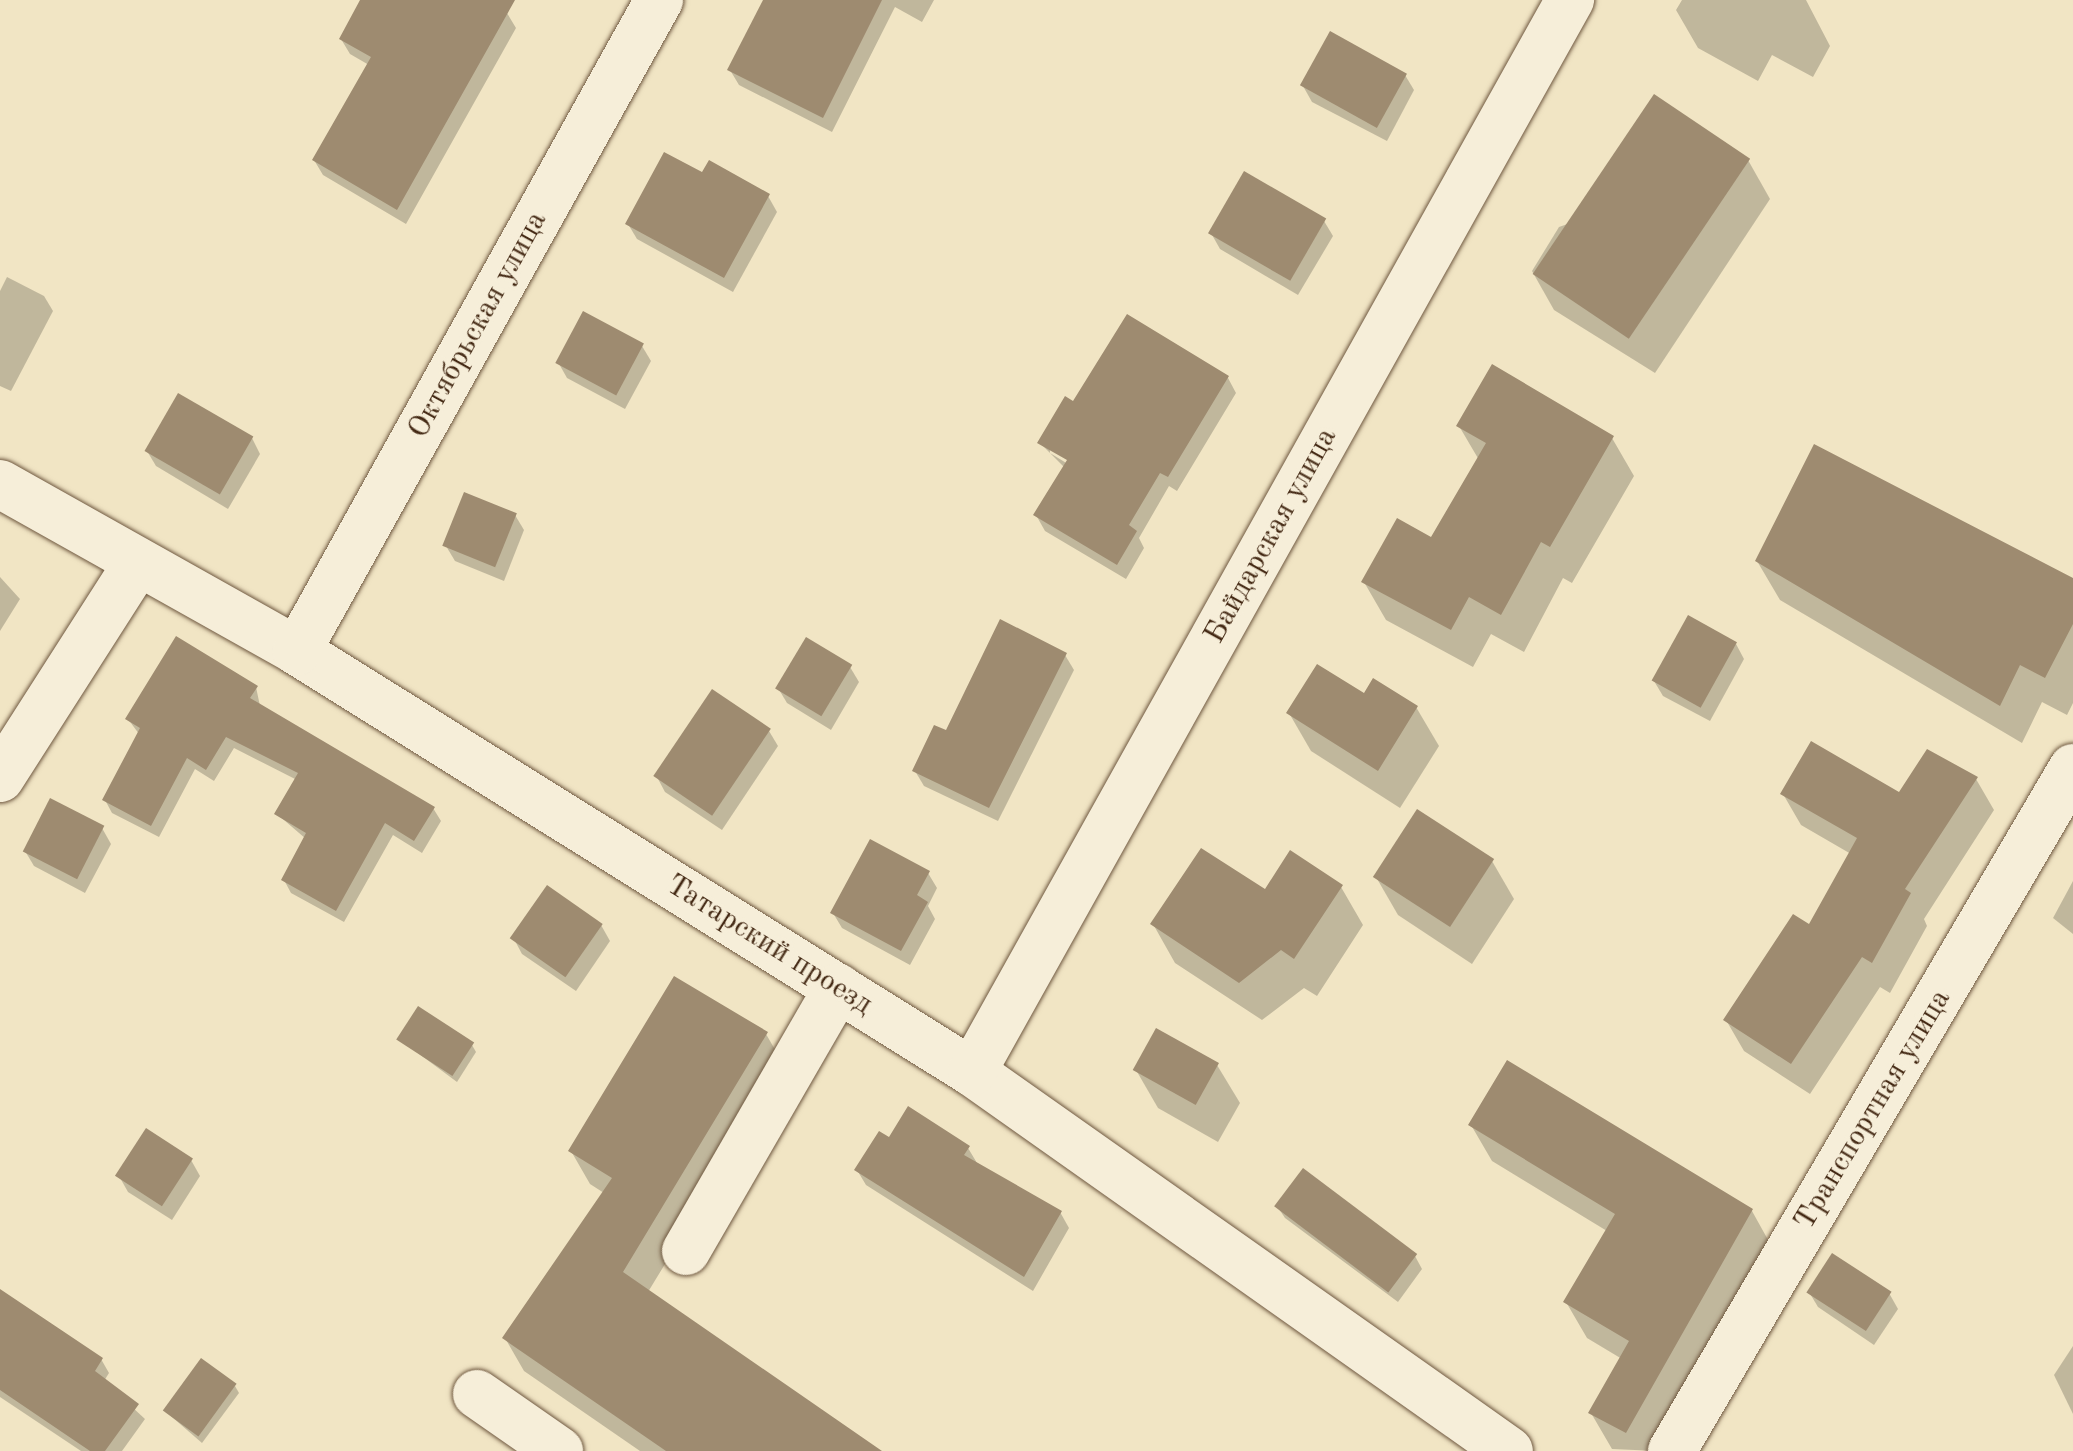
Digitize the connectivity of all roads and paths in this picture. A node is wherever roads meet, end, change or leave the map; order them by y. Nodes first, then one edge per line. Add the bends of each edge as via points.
1 (660, 0) edge
2 (1570, 0) edge
3 (0, 484) edge
4 (138, 562) junction
5 (297, 650) junction
6 (2073, 768) edge
7 (0, 778) edge
8 (838, 988) junction
9 (972, 1072) junction
10 (686, 1251) dead end
11 (478, 1394) dead end
12 (560, 1451) edge
13 (1508, 1451) edge
14 (1672, 1451) edge

1 - 5 street, Октябрьская улица
2 - 9 street, Байдарская улица
3 - 4 street, Татарский проезд
4 - 5 street, Татарский проезд
4 - 7 street
5 - 8 street, Татарский проезд
6 - 14 street, Транспортная улица
8 - 9 street, Татарский проезд
8 - 10 street
9 - 13 street, Татарский проезд
11 - 12 street

